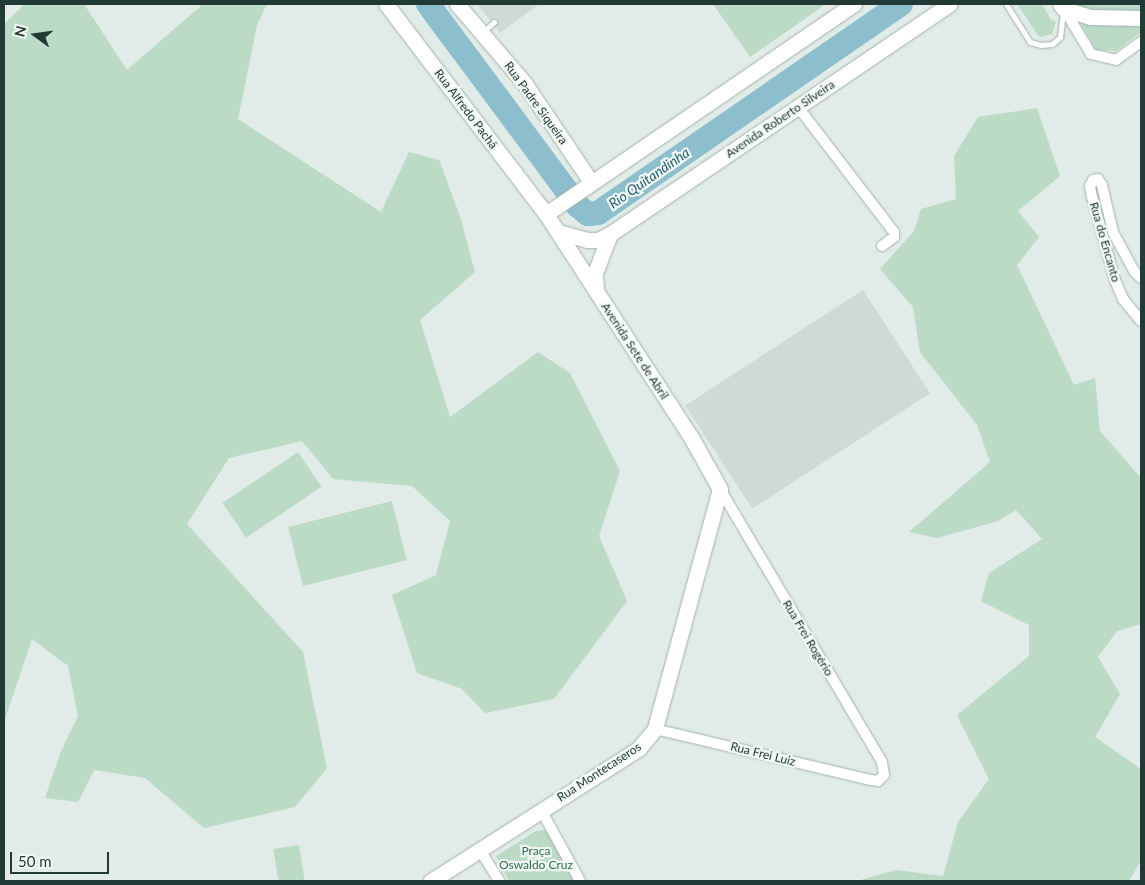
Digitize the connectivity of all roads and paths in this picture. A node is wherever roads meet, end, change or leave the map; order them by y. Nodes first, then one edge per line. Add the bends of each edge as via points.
1 (386, 4) edge
2 (457, 4) edge
3 (854, 4) edge
4 (950, 4) edge
5 (1006, 4) edge
6 (1062, 6) edge
7 (1141, 18) edge
8 (494, 22) dead end
9 (482, 33) junction
10 (1141, 42) edge
11 (798, 107) junction
12 (589, 183) junction
13 (552, 210) junction
14 (558, 232) junction
15 (610, 234) junction
16 (882, 246) dead end
17 (1141, 278) edge
18 (596, 290) junction
19 (1141, 320) edge
20 (720, 490) junction
21 (654, 730) junction
22 (871, 780) joint
23 (541, 810) junction
24 (480, 850) junction
25 (431, 881) edge
26 (499, 881) edge
27 (580, 881) edge

1 - 13 main road, Rua Alfredo Pachá
2 - 9 main road, Rua Padre Siqueira
3 - 12 main road
4 - 11 main road, Avenida Roberto Silveira
5 - 6 lane via 1030,42 1041,45 1052,44 1060,36
6 - 7 main road via 1112,20
6 - 10 street via 1091,54 1116,60
8 - 9 lane
9 - 12 main road, Rua Padre Siqueira via 526,84
11 - 15 main road, Avenida Roberto Silveira
11 - 16 street via 894,232 894,237
12 - 13 main road
13 - 14 main road, Avenida Sete de Abril
14 - 15 main road, Avenida Roberto Silveira via 587,240 598,240
14 - 18 main road, Avenida Sete de Abril
15 - 18 main road via 595,273
17 - 19 street, Rua do Encanto via 1113,232 1102,185 1098,179 1093,180 1090,186 1092,197 1115,280 1123,300
18 - 20 main road, Avenida Sete de Abril via 692,439
20 - 21 main road, Rua Montecaseros
20 - 22 street, Rua Frei Rogério via 882,762 884,775 878,781
21 - 22 street, Rua Frei Luiz
21 - 23 main road, Rua Montecaseros via 638,749
23 - 24 main road, Rua Montecaseros
23 - 27 street
24 - 25 main road, Rua Montecaseros
24 - 26 street

